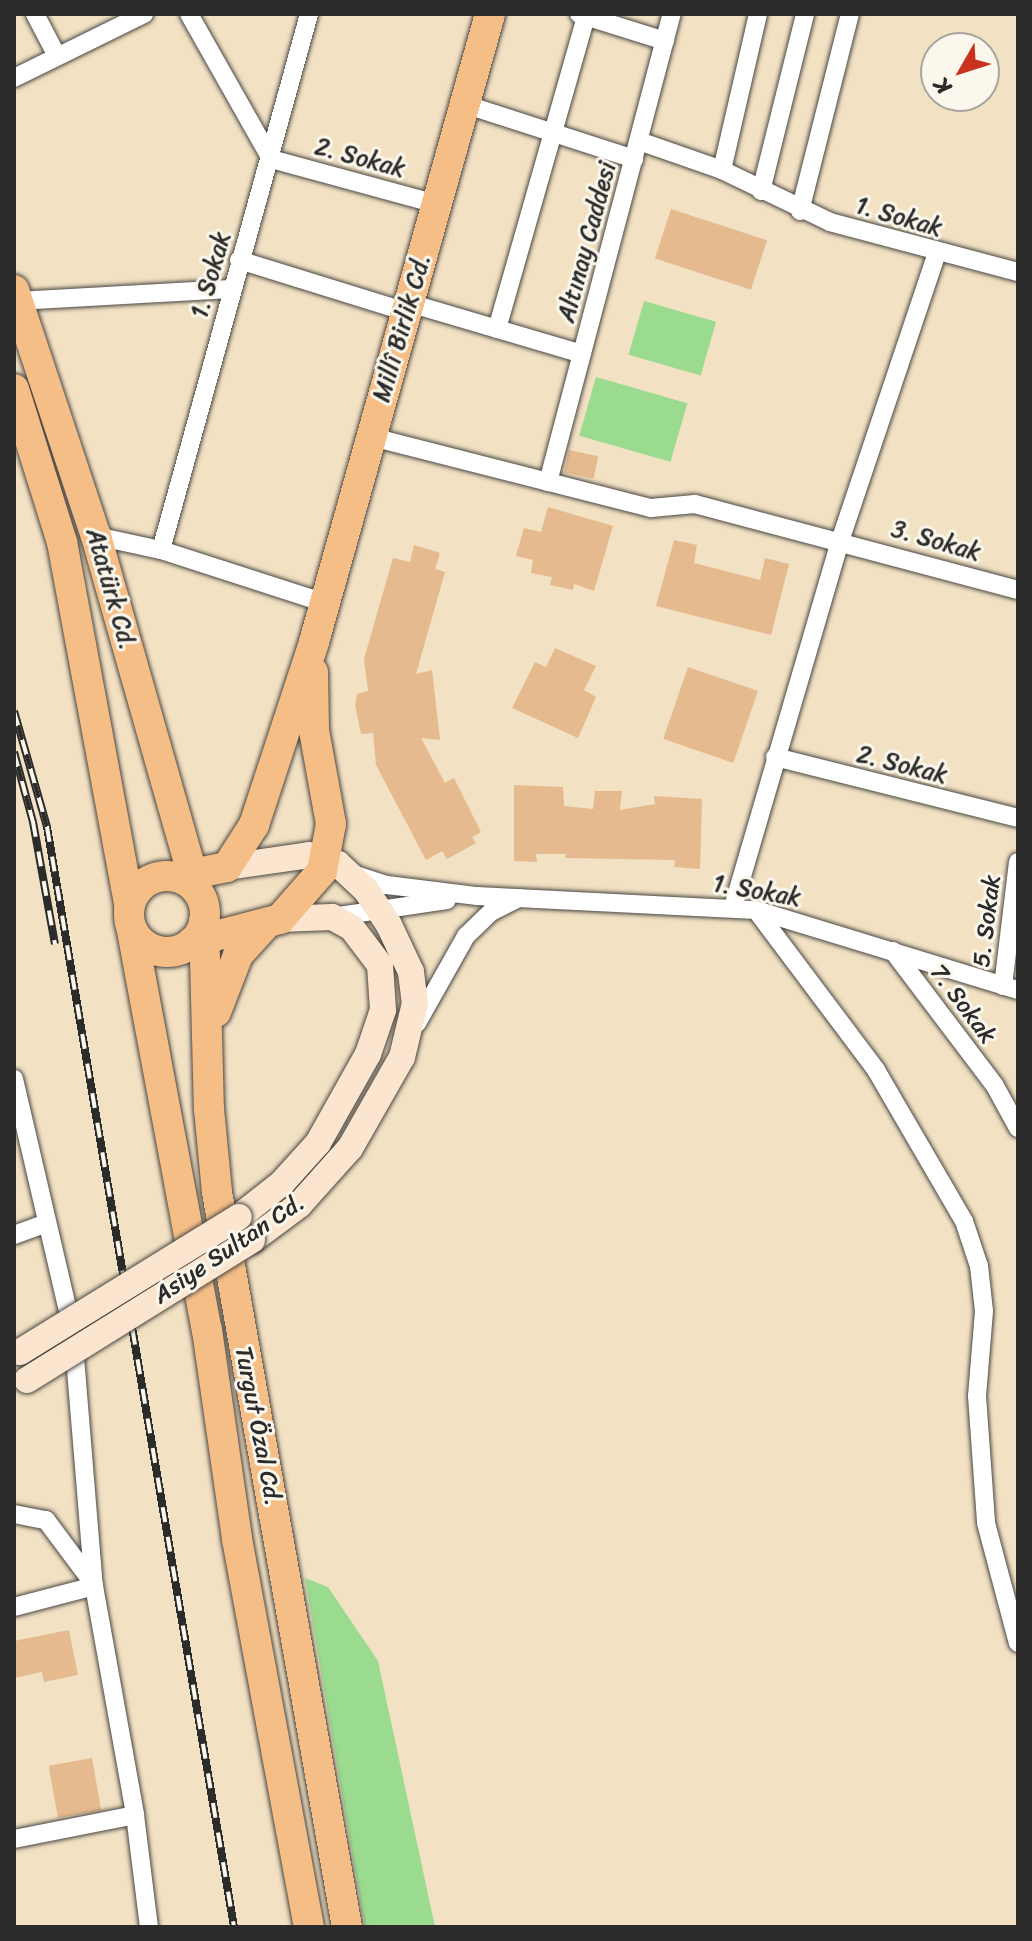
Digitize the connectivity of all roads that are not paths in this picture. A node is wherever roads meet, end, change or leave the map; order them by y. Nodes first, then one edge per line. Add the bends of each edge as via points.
1 (35, 14) edge
2 (144, 14) edge
3 (189, 14) edge
4 (309, 14) edge
5 (490, 14) edge
6 (672, 14) edge
7 (758, 14) edge
8 (805, 14) edge
9 (850, 14) edge
10 (584, 15) edge
11 (665, 41) junction
12 (57, 56) junction
13 (14, 78) edge
14 (464, 104) junction
15 (554, 133) junction
16 (636, 150) junction
17 (271, 159) junction
18 (722, 170) junction
19 (761, 191) junction
20 (437, 204) junction
21 (800, 211) junction
22 (937, 253) junction
23 (239, 260) junction
24 (1018, 272) edge
25 (231, 289) junction
26 (16, 296) edge
27 (408, 307) junction
28 (497, 329) junction
29 (582, 354) junction
30 (14, 389) edge
31 (372, 437) junction
32 (548, 482) junction
33 (96, 536) junction
34 (840, 541) junction
35 (161, 550) junction
36 (1018, 590) edge
37 (325, 603) junction
38 (314, 642) junction
39 (775, 757) junction
40 (1018, 818) edge
41 (1018, 862) edge
42 (338, 865) junction
43 (227, 867) junction
44 (189, 881) junction
45 (521, 897) junction
46 (376, 901) junction
47 (733, 907) junction
48 (756, 910) junction
49 (332, 917) junction
50 (131, 918) junction
51 (274, 920) junction
52 (201, 934) junction
53 (362, 938) junction
54 (893, 951) junction
55 (1011, 988) edge
56 (410, 1036) junction
57 (209, 1037) junction
58 (14, 1079) edge
59 (1018, 1128) edge
60 (47, 1223) junction
61 (246, 1228) junction
62 (14, 1235) edge
63 (17, 1353) edge
64 (21, 1382) edge
65 (14, 1514) edge
66 (94, 1586) junction
67 (14, 1607) edge
68 (1018, 1643) edge
69 (135, 1815) junction
70 (14, 1839) edge
71 (149, 1927) edge
72 (309, 1927) edge
73 (347, 1927) edge

1 - 12 street
2 - 12 street
3 - 17 street
4 - 17 street, 1. Sokak
5 - 14 main road, Millî Birlik Cd.
6 - 11 street, Altınay Caddesi
7 - 18 street
8 - 19 street
9 - 21 street
10 - 11 street
10 - 15 street
11 - 16 street, Altınay Caddesi
12 - 13 street
14 - 15 street
14 - 20 main road, Millî Birlik Cd.
15 - 16 street, 1. Sokak
15 - 28 street
16 - 18 street, 1. Sokak
16 - 29 street, Altınay Caddesi
17 - 20 street, 2. Sokak
17 - 23 street, 1. Sokak
18 - 19 street, 1. Sokak
19 - 21 street, 1. Sokak
20 - 27 main road, Millî Birlik Cd.
21 - 22 street, 1. Sokak
22 - 24 street, 1. Sokak
22 - 34 street
23 - 25 street, 1. Sokak
23 - 27 street
25 - 26 street
25 - 35 street, 1. Sokak
26 - 33 main road, Atatürk Cd.
27 - 28 street
27 - 31 main road, Millî Birlik Cd.
28 - 29 street
29 - 32 street, Altınay Caddesi
30 - 50 main road, Atatürk Cd. via 62,542
31 - 32 street, 3. Sokak
31 - 37 main road, Millî Birlik Cd.
32 - 34 street, 3. Sokak via 651,508 695,504
33 - 35 street
33 - 44 main road, Atatürk Cd.
34 - 36 street, 3. Sokak
34 - 39 street
35 - 37 street
37 - 38 main road, Millî Birlik Cd.
38 - 42 main road, Millî Birlik Cd. via 311,701
38 - 43 main road, Millî Birlik Cd. via 254,825
39 - 40 street, 2. Sokak
39 - 47 street
41 - 55 street, 5. Sokak
42 - 43 main road via 285,857
42 - 46 main road, Asiye Sultan Cd.
42 - 51 main road
43 - 44 main road
44 - 50 main road via 143,884
44 - 52 main road
45 - 46 street, 1. Sokak
45 - 47 street, 1. Sokak
45 - 56 street via 491,912 466,936
46 - 49 street, 1. Sokak
46 - 53 street
46 - 56 main road, Asiye Sultan Cd. via 411,972 415,1003
47 - 48 street, 1. Sokak
48 - 54 street, 1. Sokak
48 - 68 street via 876,1070 964,1221 979,1266 984,1311 977,1396 986,1523
49 - 51 main road
49 - 53 main road, Asiye Sultan Cd.
50 - 52 main road via 140,942 163,952
50 - 72 main road, Turgut Özal Cd.
51 - 52 main road
51 - 57 main road via 231,967
52 - 57 main road, Turgut Özal Cd.
53 - 61 main road, Asiye Sultan Cd. via 380,965 385,993 368,1054 318,1143
54 - 55 street, 1. Sokak
54 - 59 street, 7. Sokak via 995,1086
56 - 61 main road, Asiye Sultan Cd. via 389,1084 350,1148 299,1205
57 - 73 main road, Turgut Özal Cd. via 217,1192
58 - 60 street
60 - 62 street
60 - 66 street via 73,1333
61 - 63 main road, Asiye Sultan Cd., bridge
61 - 64 main road, Asiye Sultan Cd., bridge
65 - 66 street via 46,1520
66 - 67 street
66 - 69 street
69 - 70 street
69 - 71 street

